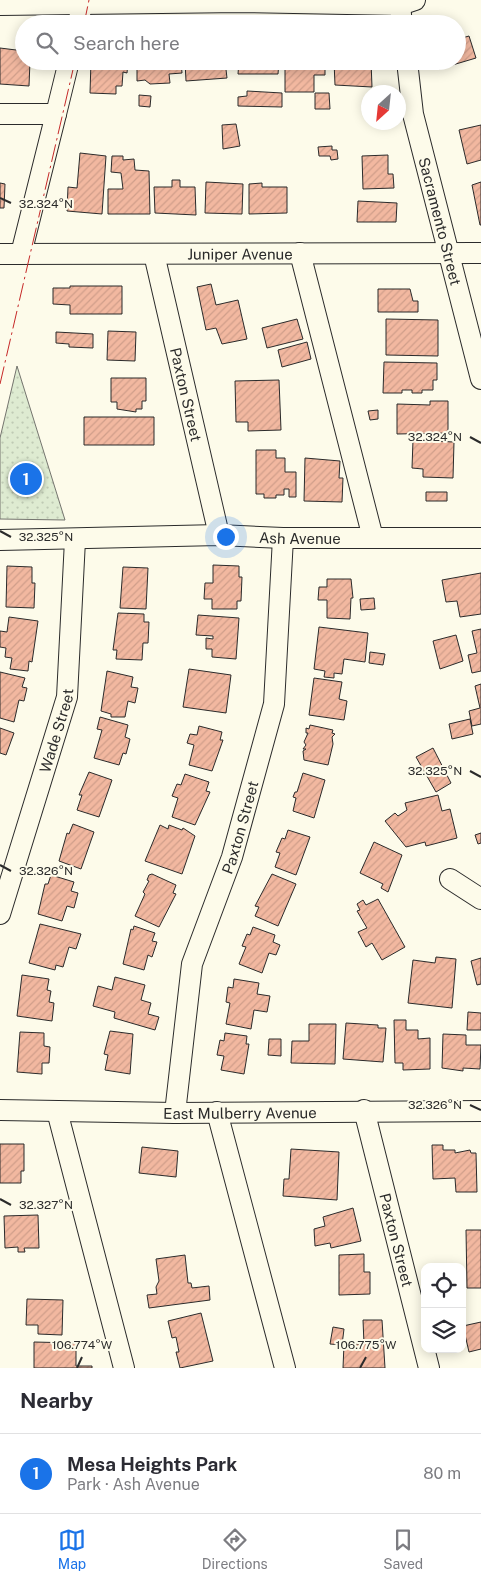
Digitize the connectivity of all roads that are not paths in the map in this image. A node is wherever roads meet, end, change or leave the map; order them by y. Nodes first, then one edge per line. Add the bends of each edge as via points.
1 (241, 1) edge
2 (83, 2) edge
3 (0, 5) edge
4 (405, 10) edge
5 (80, 15) edge
6 (67, 70) edge
7 (408, 70) edge
8 (0, 114) edge
9 (56, 114) junction
10 (300, 253) junction
11 (481, 253) edge
12 (0, 254) edge
13 (21, 254) junction
14 (154, 254) junction
15 (449, 254) junction
16 (481, 379) edge
17 (219, 535) junction
18 (284, 538) junction
19 (372, 538) junction
20 (481, 538) edge
21 (0, 540) edge
22 (74, 540) junction
23 (450, 879) dead end
24 (481, 899) edge
25 (0, 914) edge
26 (0, 1110) edge
27 (364, 1110) junction
28 (57, 1111) junction
29 (481, 1111) edge
30 (217, 1112) junction
31 (175, 1113) junction
32 (124, 1368) edge
33 (285, 1368) edge
34 (429, 1368) edge

1 - 2 street
1 - 4 street
2 - 3 street
2 - 5 street
6 - 9 street
7 - 15 street, Sacramento Street via 413,114
8 - 9 street
9 - 13 street
10 - 14 street, Juniper Avenue
10 - 15 street, Juniper Avenue
10 - 19 street
11 - 15 street, Juniper Avenue
12 - 13 street, Juniper Avenue
13 - 14 street, Juniper Avenue
14 - 17 street, Paxton Street
15 - 16 street, Sacramento Street
17 - 18 street, Ash Avenue
17 - 22 street, Ash Avenue
18 - 19 street, Ash Avenue
18 - 31 street, Paxton Street via 274,704 232,857 192,964
19 - 20 street, Ash Avenue
21 - 22 street, Ash Avenue
22 - 25 street, Wade Street via 67,697
23 - 24 street
26 - 28 street, East Mulberry Avenue
27 - 29 street, East Mulberry Avenue
27 - 30 street, East Mulberry Avenue
27 - 34 street, Paxton Street
28 - 31 street, East Mulberry Avenue
28 - 32 street
30 - 31 street, East Mulberry Avenue
30 - 33 street

